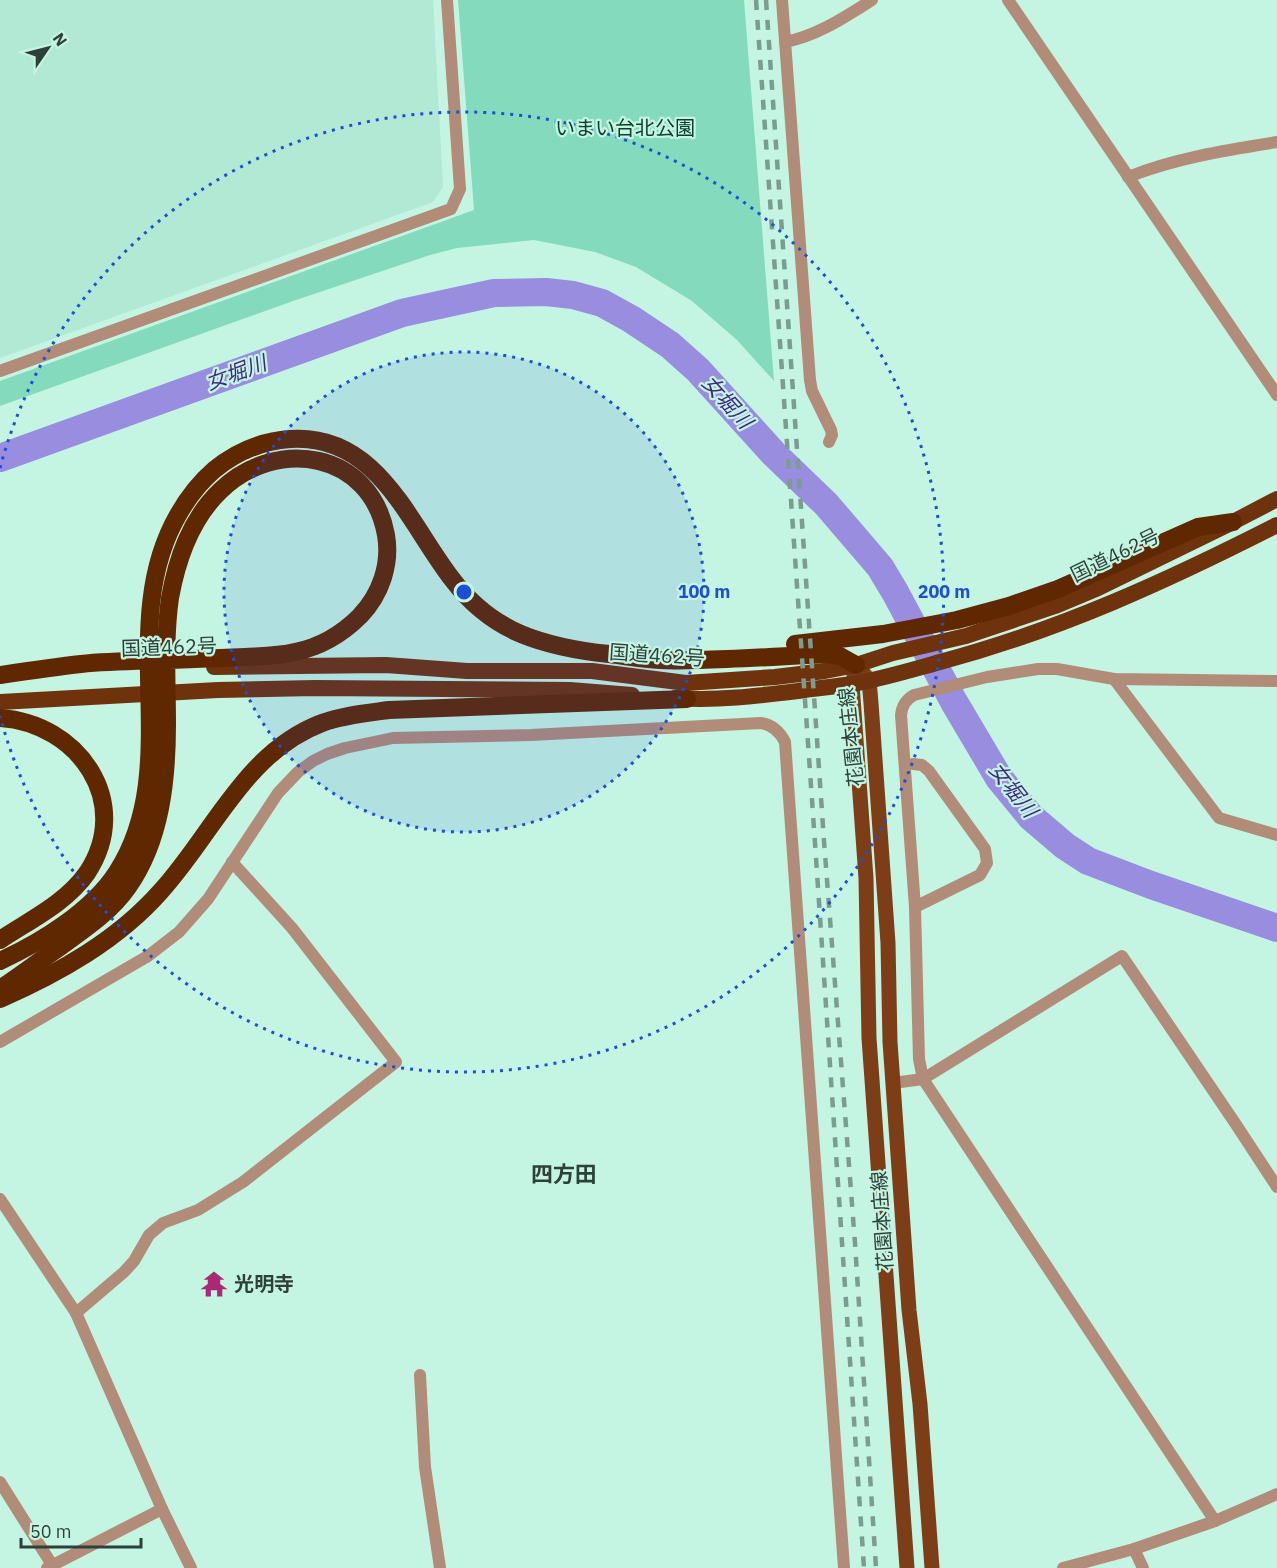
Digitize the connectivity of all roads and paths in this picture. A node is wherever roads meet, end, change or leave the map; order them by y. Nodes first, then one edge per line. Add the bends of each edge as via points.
1 (447, 0) edge
2 (782, 0) edge
3 (872, 0) edge
4 (1008, 0) edge
5 (785, 42) junction
6 (1277, 142) edge
7 (1128, 177) junction
8 (0, 371) edge
9 (1277, 395) edge
10 (829, 442) dead end
11 (1277, 499) edge
12 (1233, 522) junction
13 (1277, 525) edge
14 (157, 640) junction
15 (592, 652) junction
16 (856, 665) junction
17 (0, 676) edge
18 (1114, 678) junction
19 (869, 680) junction
20 (1277, 681) edge
21 (852, 684) junction
22 (687, 699) junction
23 (0, 702) edge
24 (0, 718) edge
25 (158, 726) junction
26 (913, 764) dead end
27 (1277, 835) edge
28 (232, 862) junction
29 (915, 907) junction
30 (0, 940) edge
31 (0, 961) edge
32 (0, 989) edge
33 (0, 999) edge
34 (0, 1042) edge
35 (923, 1079) junction
36 (893, 1083) junction
37 (1277, 1187) edge
38 (0, 1199) edge
39 (76, 1313) junction
40 (420, 1375) dead end
41 (0, 1482) edge
42 (1277, 1494) edge
43 (162, 1509) junction
44 (1215, 1521) junction
45 (1134, 1549) junction
46 (51, 1567) edge
47 (191, 1568) edge
48 (440, 1568) edge
49 (844, 1568) edge
50 (907, 1568) edge
51 (932, 1568) edge
52 (1063, 1568) edge
53 (1143, 1568) edge

1 - 8 street via 460,189 451,209
2 - 5 street
3 - 5 street via 802,39
4 - 7 street
5 - 10 street via 810,380 831,430
6 - 7 street via 1190,158
7 - 9 street
11 - 12 highway, 国道462号
12 - 15 highway via 1198,527 1058,589 957,620 883,634 776,646
12 - 16 highway, 国道462号 via 1055,606 966,636
13 - 19 highway, 国道462号 via 1193,567 1055,626
14 - 15 highway via 152,594 162,549 183,506 197,486 233,457 275,440 297,439 340,448 375,471 453,580 483,612 540,641
14 - 17 highway via 187,539 208,504 237,477 272,460 310,459 344,471 371,498 385,529 387,566 362,614 332,638 275,656 80,664
14 - 25 highway
15 - 16 highway via 663,661 828,654
16 - 17 highway, 国道462号 via 775,677 686,683 592,671 468,671 386,665 129,669
16 - 19 main road, 花園本庄線
16 - 21 main road, 花園本庄線
18 - 20 street
18 - 27 street via 1219,818
18 - 29 street via 1057,669 1022,671 906,700 901,715
19 - 21 highway, 国道462号
19 - 36 main road, 花園本庄線 via 888,943
21 - 22 highway, 国道462号
21 - 50 main road, 花園本庄線 via 866,878 869,1038
22 - 23 highway, 国道462号 via 570,690 315,688
22 - 33 highway via 389,710 322,723 264,760 141,912 73,962
24 - 30 highway via 28,723 68,744 101,791 104,828 95,860 75,887 62,900
25 - 31 highway via 143,807 132,845 116,875 64,924
25 - 32 highway via 166,751 161,803 139,870 95,922
26 - 29 street via 928,771 985,849 987,863 980,875
28 - 34 street via 208,899 179,932 148,956
28 - 39 street via 292,928 396,1062 243,1182 198,1210 163,1223 148,1235 134,1262
28 - 49 street via 278,793 298,772 345,748 393,738 761,723 782,735
29 - 35 street via 918,1059
35 - 36 street
35 - 37 street via 1122,956
35 - 44 street
36 - 51 main road, 花園本庄線
38 - 39 street
39 - 43 street
40 - 48 street via 424,1467
41 - 46 street
42 - 44 street
43 - 46 street
43 - 47 street
44 - 45 street
45 - 52 street
45 - 53 street

